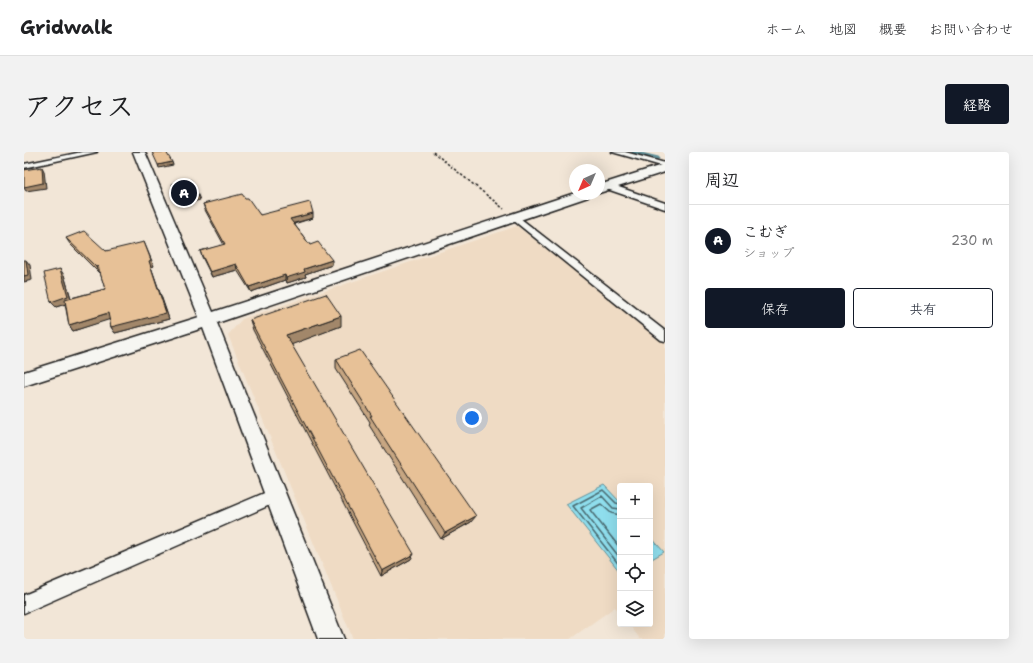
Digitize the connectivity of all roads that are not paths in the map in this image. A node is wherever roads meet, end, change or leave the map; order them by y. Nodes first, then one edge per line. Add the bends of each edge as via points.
1 (93, 152) edge
2 (139, 152) edge
3 (616, 152) edge
4 (24, 166) edge
5 (665, 166) edge
6 (605, 186) edge
7 (605, 188) edge
8 (569, 199) edge
9 (665, 206) edge
10 (516, 218) junction
11 (208, 320) junction
12 (665, 337) edge
13 (24, 379) edge
14 (274, 496) junction
15 (24, 604) edge
16 (331, 639) edge

1 - 4 street
2 - 11 street
3 - 5 street
5 - 6 street
7 - 9 street
8 - 10 street
10 - 11 street
10 - 12 street
11 - 13 street
11 - 14 street
14 - 15 street
14 - 16 street

